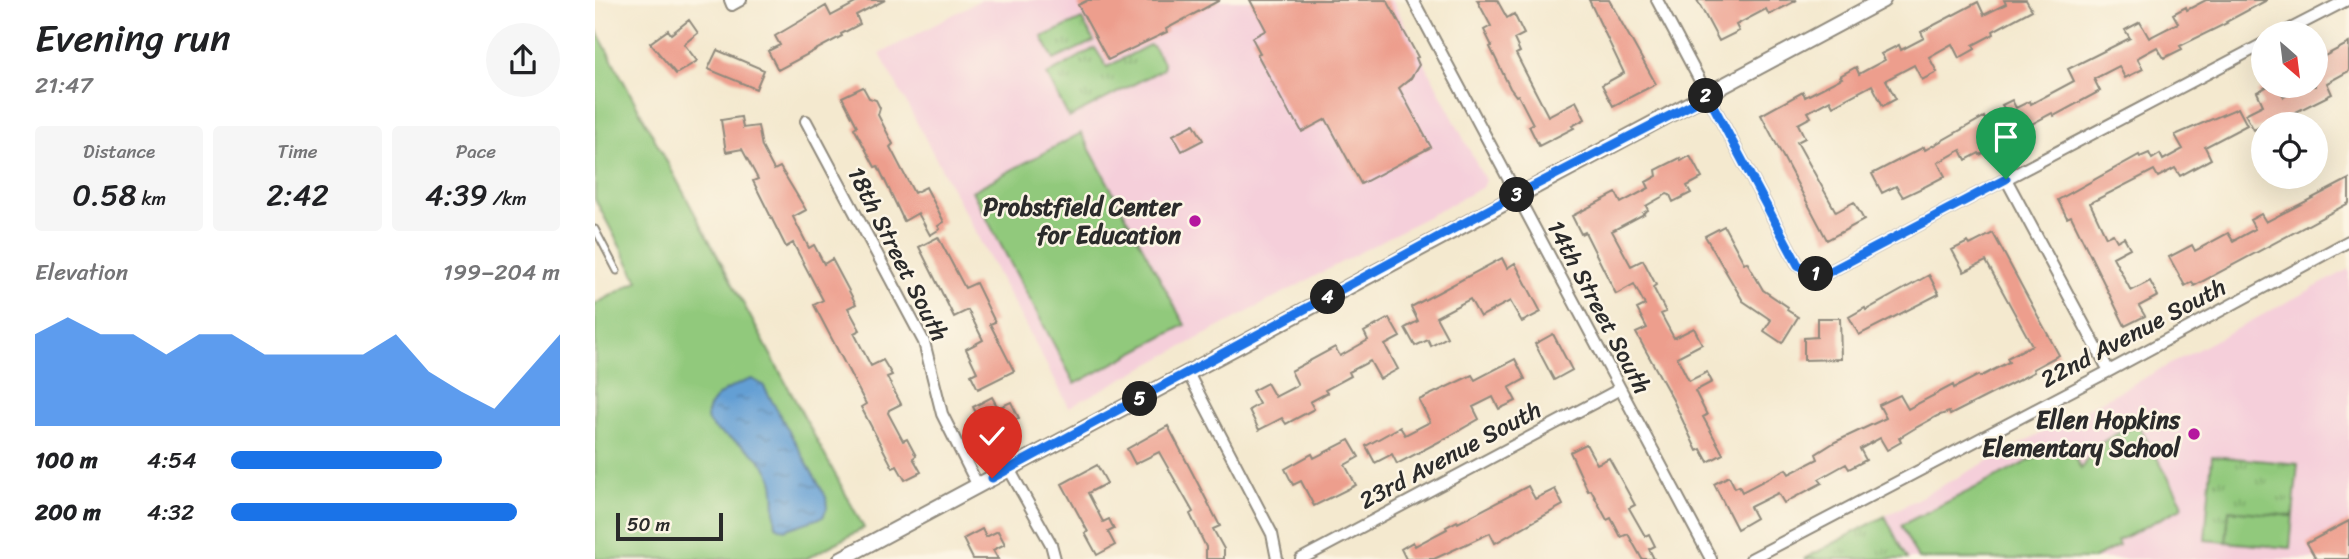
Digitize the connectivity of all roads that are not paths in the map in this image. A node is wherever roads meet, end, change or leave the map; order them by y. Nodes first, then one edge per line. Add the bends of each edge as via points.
1 (1413, 0) edge
2 (1657, 0) edge
3 (1884, 0) edge
4 (2347, 0) edge
5 (2306, 21) edge
6 (2251, 50) edge
7 (1708, 96) junction
8 (806, 121) dead end
9 (2006, 179) junction
10 (1516, 195) junction
11 (595, 229) edge
12 (2349, 241) edge
13 (617, 271) dead end
14 (2109, 371) junction
15 (1188, 373) junction
16 (1620, 389) junction
17 (1009, 469) junction
18 (978, 486) junction
19 (841, 559) edge
20 (1055, 559) edge
21 (1277, 559) edge
22 (1301, 559) edge
23 (1711, 559) edge
24 (1751, 559) edge

1 - 10 street, 14th Street South
2 - 7 street
3 - 7 street
4 - 5 street
6 - 9 street
7 - 9 street via 1798,265 1812,274 1827,273
7 - 10 street
8 - 18 street, 18th Street South via 924,342 942,414
9 - 14 street
10 - 15 street
10 - 16 street, 14th Street South
11 - 13 lane
12 - 14 street, 22nd Avenue South
14 - 24 street, 22nd Avenue South
15 - 17 street
15 - 21 street via 1272,534
16 - 22 street, 23rd Avenue South
16 - 23 street, 14th Street South
17 - 18 street
17 - 20 street
18 - 19 street

